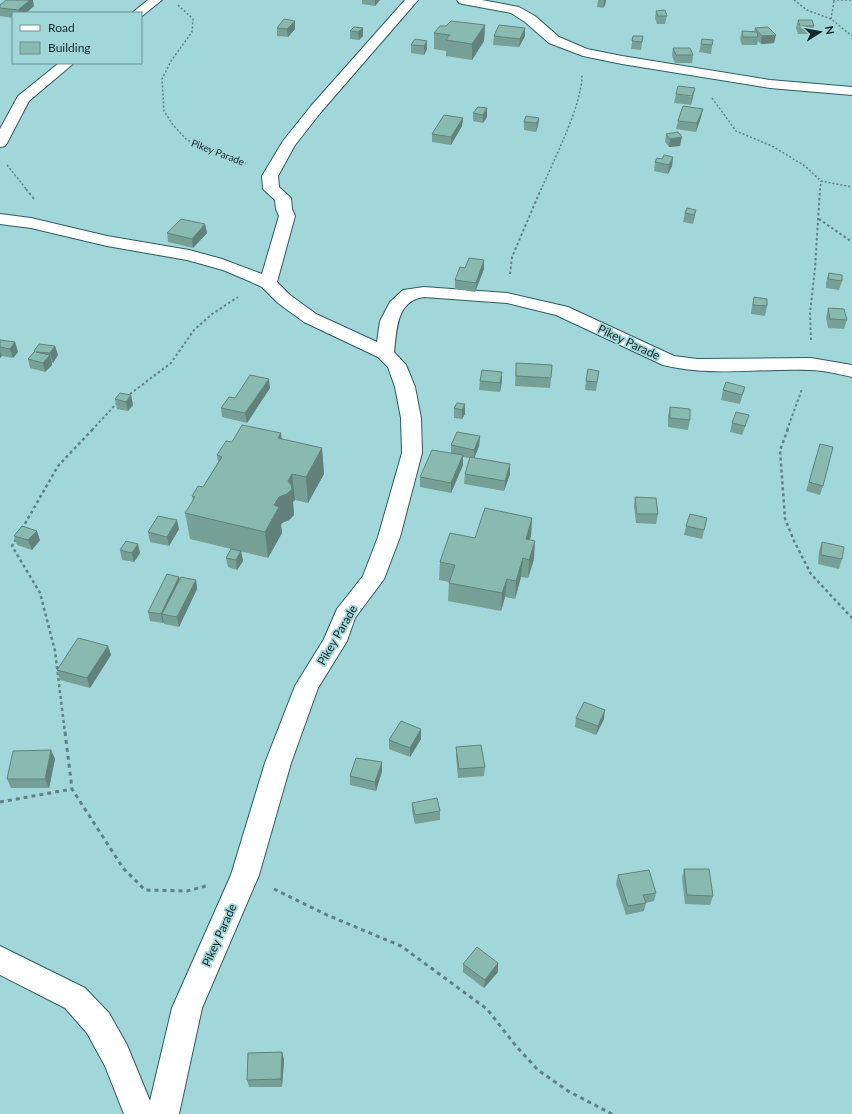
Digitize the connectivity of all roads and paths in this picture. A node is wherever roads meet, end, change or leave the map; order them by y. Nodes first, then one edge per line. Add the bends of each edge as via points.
1 (156, 0) edge
2 (412, 0) edge
3 (463, 0) edge
4 (794, 0) edge
5 (834, 0) edge
6 (852, 0) edge
7 (174, 3) dead end
8 (139, 12) edge
9 (831, 19) junction
10 (852, 36) edge
11 (583, 52) junction
12 (66, 64) edge
13 (684, 70) junction
14 (852, 90) edge
15 (0, 143) edge
16 (6, 163) dead end
17 (270, 176) junction
18 (821, 181) junction
19 (852, 187) edge
20 (0, 219) edge
21 (818, 219) junction
22 (63, 230) junction
23 (852, 242) edge
24 (268, 283) junction
25 (507, 298) junction
26 (385, 353) junction
27 (811, 364) junction
28 (852, 371) edge
29 (852, 618) edge
30 (72, 789) junction
31 (0, 802) edge
32 (245, 875) junction
33 (0, 960) edge
34 (140, 1114) edge
35 (163, 1114) edge
36 (612, 1114) edge

1 - 8 street
2 - 17 street via 316,109 288,144
3 - 11 street via 515,10 530,19 554,40
4 - 9 path via 807,10
5 - 6 path
5 - 9 path
7 - 17 path, Pikey Parade via 192,19 193,25 189,37 171,61 162,79 164,111 187,140 262,169
9 - 10 path
11 - 13 street
11 - 25 path via 582,83 571,119 512,257
12 - 15 street via 23,99
13 - 14 street via 770,84
13 - 18 path via 703,83 717,107 736,131 772,146 805,166
16 - 22 path via 31,196
17 - 24 street via 271,189 283,198 287,216
18 - 19 path
18 - 21 path
20 - 22 street, Pikey Parade
21 - 23 path
21 - 27 path via 810,313
22 - 24 street, Pikey Parade via 200,258 246,271
24 - 26 street, Pikey Parade via 284,299 310,318
24 - 30 path via 233,300 212,314 194,330 170,362 117,404 58,466 12,546 40,593 55,651
25 - 26 street, Pikey Parade via 424,292 409,294 396,306 389,320
25 - 27 street, Pikey Parade via 562,310 670,361 697,365
26 - 32 street, Pikey Parade via 397,365 411,418 412,453 408,468 389,537 374,579 345,615 334,641 307,686 278,763
27 - 28 street, Pikey Parade
27 - 29 path via 780,450 785,519 811,574
30 - 31 path
30 - 32 path via 123,868 145,890 187,891
32 - 35 street, Pikey Parade via 187,1008
32 - 36 path via 327,915 401,946 486,1009 538,1070 568,1091
33 - 34 street via 75,998 98,1023 116,1056

